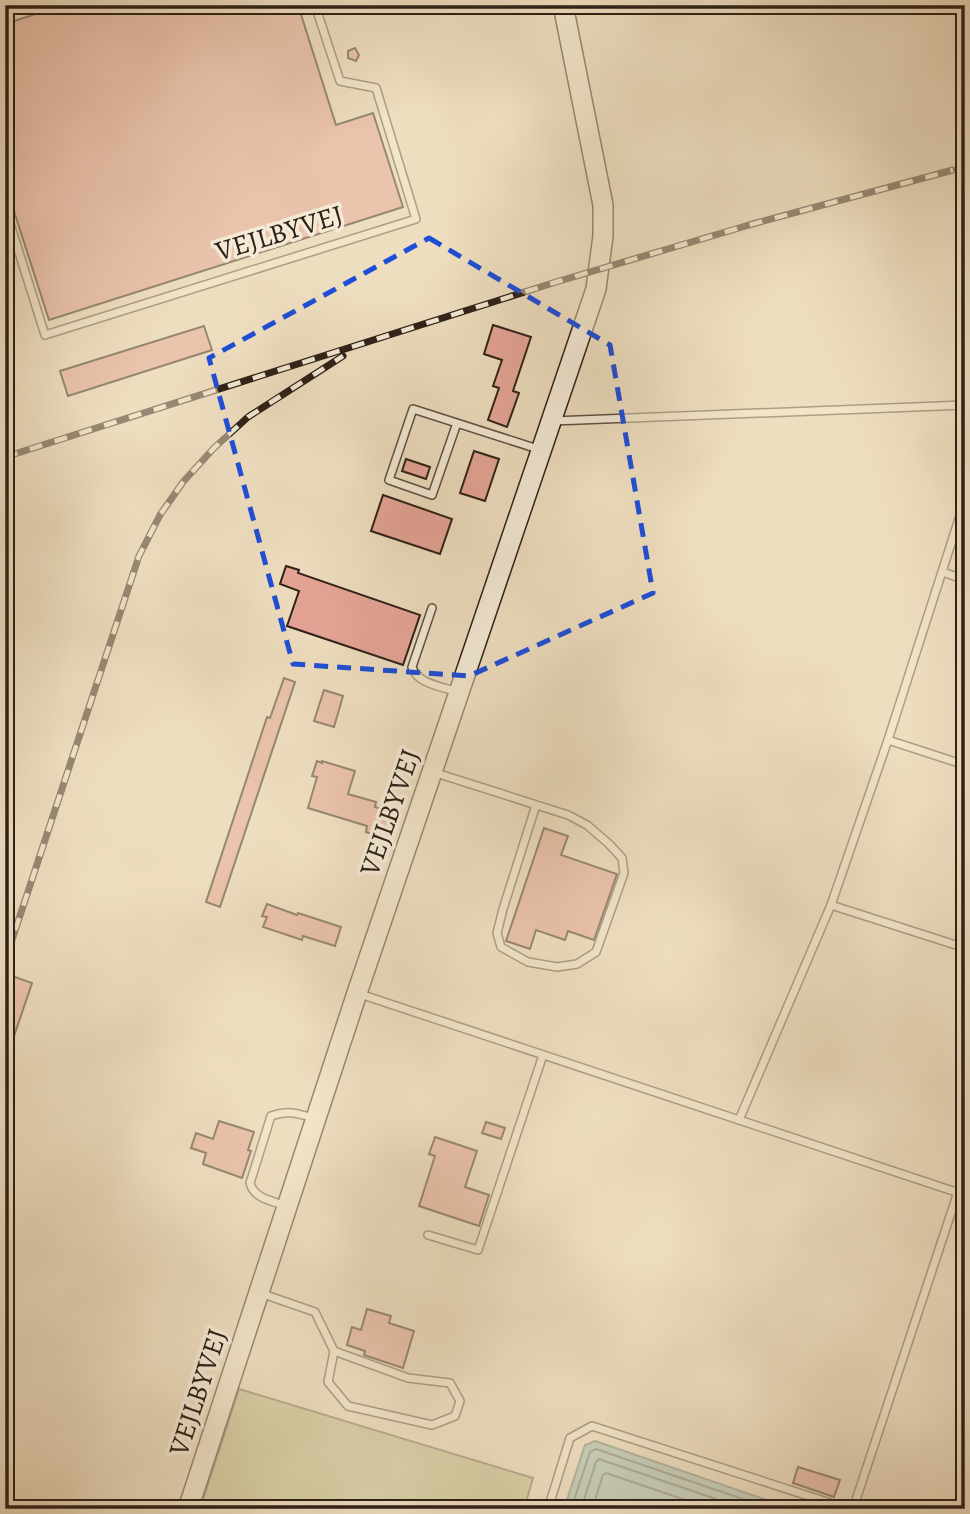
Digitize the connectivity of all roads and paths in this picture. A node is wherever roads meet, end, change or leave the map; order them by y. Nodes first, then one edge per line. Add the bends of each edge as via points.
1 (315, 5) edge
2 (563, 5) edge
3 (5, 208) edge
4 (965, 405) edge
5 (551, 421) junction
6 (457, 423) junction
7 (541, 450) junction
8 (965, 499) edge
9 (943, 572) junction
10 (965, 580) edge
11 (432, 608) dead end
12 (459, 692) junction
13 (888, 740) junction
14 (965, 765) edge
15 (432, 772) junction
16 (536, 805) junction
17 (831, 905) junction
18 (965, 948) edge
19 (357, 993) junction
20 (543, 1055) junction
21 (317, 1119) junction
22 (738, 1120) junction
23 (962, 1194) edge
24 (288, 1206) junction
25 (428, 1235) dead end
26 (259, 1292) junction
27 (334, 1351) junction
28 (188, 1509) edge
29 (548, 1509) edge
30 (851, 1509) edge

1 - 3 lane, VEJLBYVEJ via 340,81 376,88 415,219 45,335
2 - 5 street, VEJLBYVEJ via 603,205 603,236 596,289
4 - 5 lane
5 - 7 street, VEJLBYVEJ
6 - 6 lane via 413,409 389,480 432,495
6 - 7 lane
7 - 12 street, VEJLBYVEJ
8 - 9 lane
9 - 10 lane
9 - 13 lane
11 - 12 lane via 412,667 414,674
12 - 15 street, VEJLBYVEJ
13 - 14 lane
13 - 17 lane
15 - 16 lane
15 - 19 street, VEJLBYVEJ
16 - 16 lane via 587,825 622,858 624,873 596,952 577,964 557,967 528,962 501,947 497,933
17 - 18 lane
17 - 22 lane
19 - 20 lane
19 - 21 street, VEJLBYVEJ
20 - 22 lane
20 - 25 lane via 478,1250
21 - 24 street, VEJLBYVEJ
21 - 24 lane via 281,1112 271,1116 250,1183 258,1196
22 - 23 lane
23 - 30 lane
24 - 26 street, VEJLBYVEJ
26 - 27 lane via 315,1312
26 - 28 street, VEJLBYVEJ
27 - 27 lane via 408,1378 450,1383 460,1401 455,1416 432,1425 348,1406 328,1382
29 - 30 lane via 570,1438 592,1426

